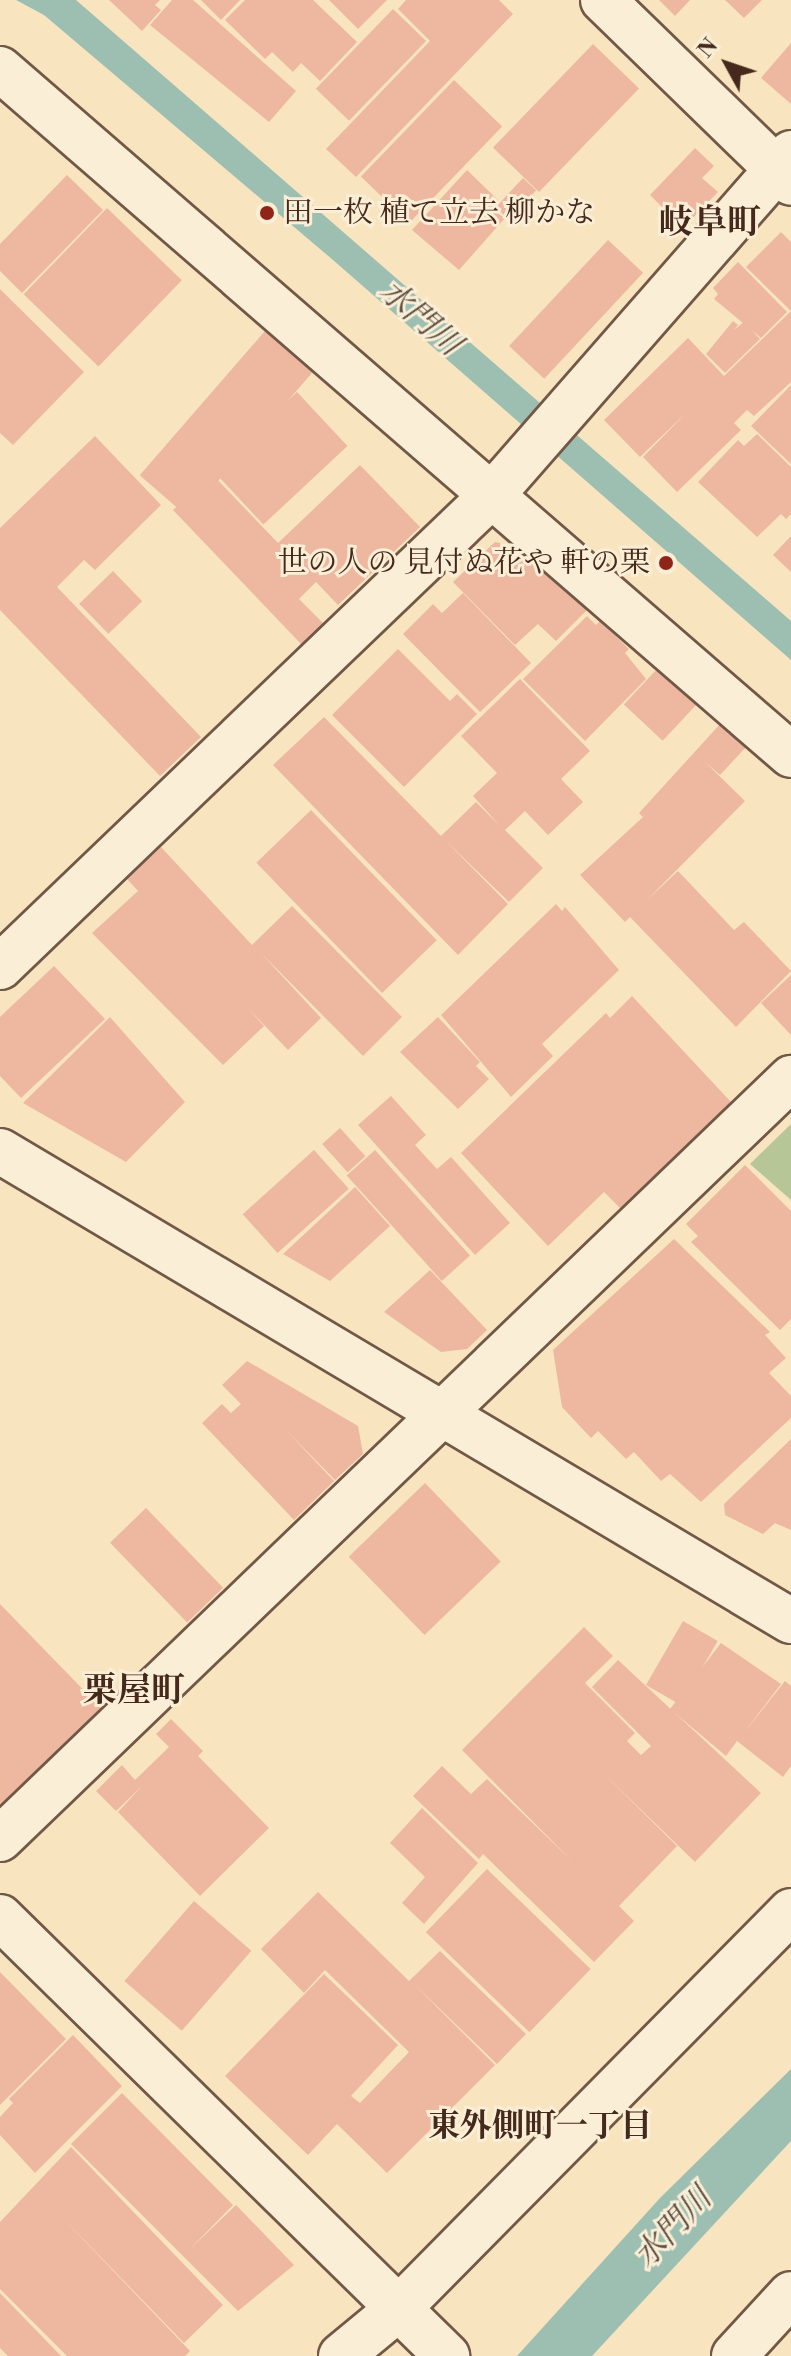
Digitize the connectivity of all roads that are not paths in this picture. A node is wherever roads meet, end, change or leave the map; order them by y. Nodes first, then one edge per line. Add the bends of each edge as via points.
1 (603, 0) edge
2 (0, 69) edge
3 (786, 168) edge
4 (491, 496) junction
5 (791, 755) edge
6 (0, 967) edge
7 (791, 1078) edge
8 (0, 1151) edge
9 (440, 1416) junction
10 (791, 1621) edge
11 (0, 1839) edge
12 (791, 1911) edge
13 (0, 1917) edge
14 (791, 2294) edge
15 (399, 2308) junction
16 (341, 2356) edge
17 (447, 2356) edge
18 (734, 2356) edge

1 - 3 street
2 - 4 street
3 - 4 street
4 - 5 street
4 - 6 street
7 - 9 street
8 - 9 street
9 - 10 street
9 - 11 street
12 - 15 street
13 - 15 street
14 - 18 street
15 - 16 street
15 - 17 street

